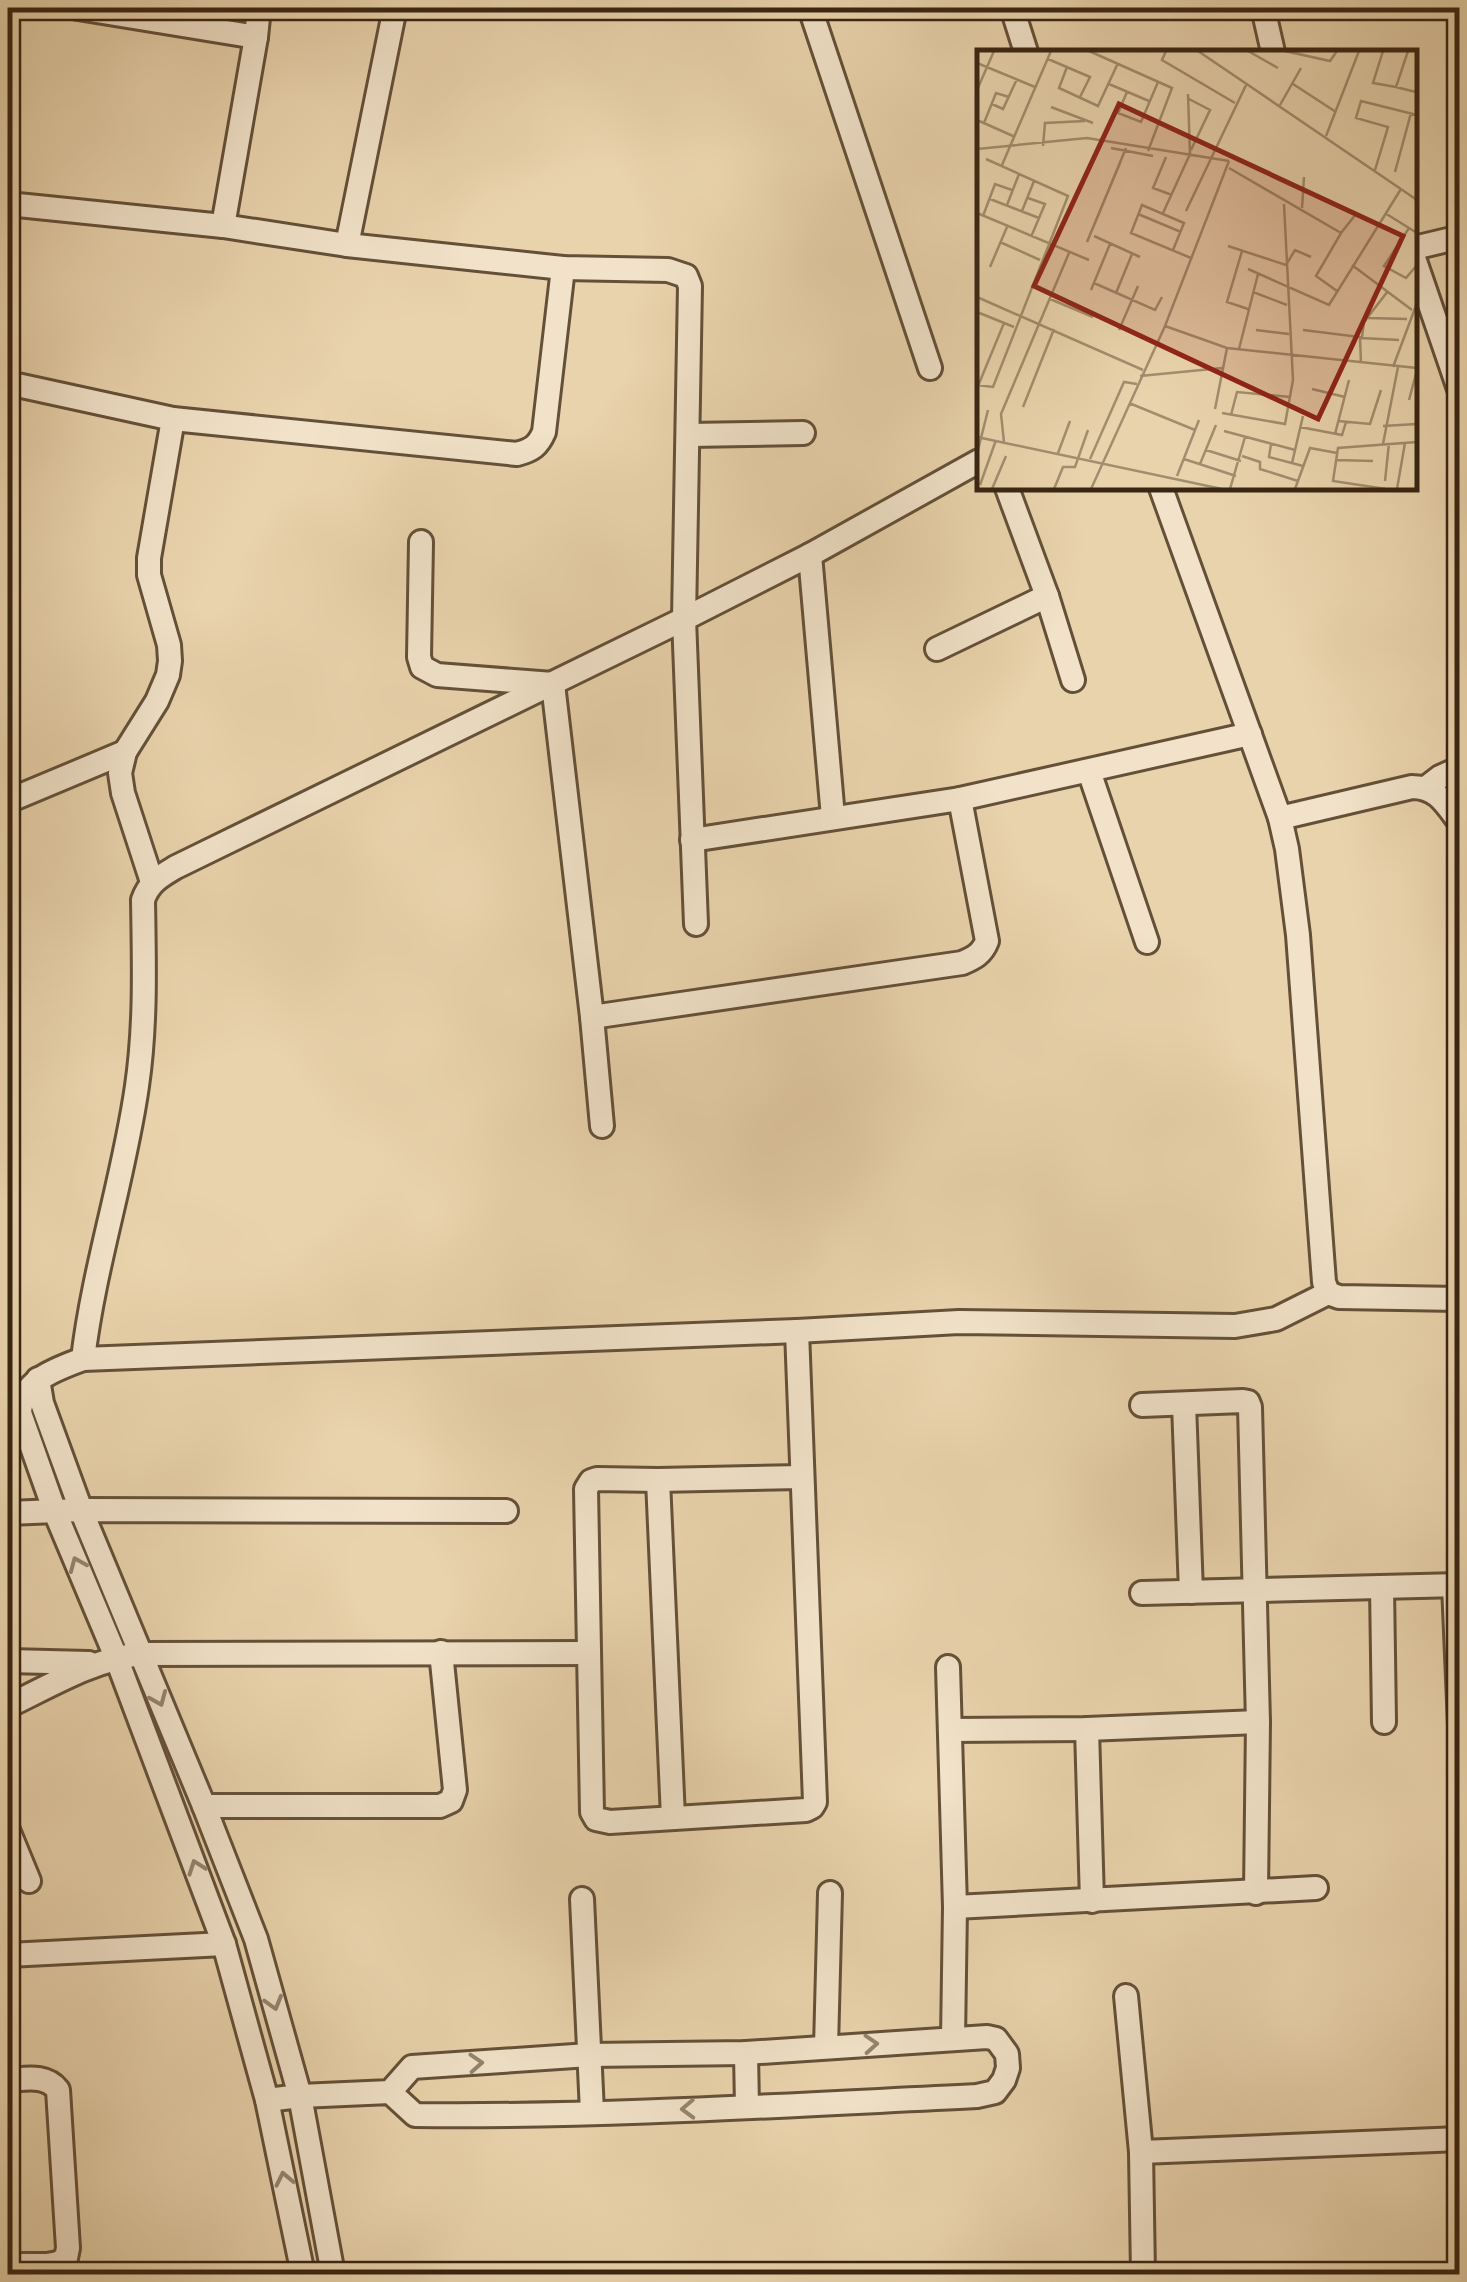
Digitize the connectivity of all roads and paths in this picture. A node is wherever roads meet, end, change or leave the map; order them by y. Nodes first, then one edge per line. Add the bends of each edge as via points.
1 (78, 8) edge
2 (259, 8) edge
3 (395, 8) edge
4 (810, 8) edge
5 (1012, 8) edge
6 (1263, 8) edge
7 (256, 37) junction
8 (1025, 50) edge
9 (1273, 50) edge
10 (8, 205) edge
11 (223, 226) junction
12 (1460, 237) edge
13 (347, 245) junction
14 (1417, 247) edge
15 (1417, 267) edge
16 (563, 268) junction
17 (930, 368) dead end
18 (8, 383) edge
19 (1459, 390) edge
20 (173, 419) junction
21 (803, 433) dead end
22 (688, 435) junction
23 (977, 463) edge
24 (1008, 490) edge
25 (1163, 490) edge
26 (421, 542) dead end
27 (810, 555) junction
28 (1048, 596) junction
29 (684, 619) junction
30 (936, 649) dead end
31 (1074, 680) dead end
32 (552, 684) junction
33 (1250, 734) junction
34 (125, 752) junction
35 (1460, 768) edge
36 (1089, 771) junction
37 (1426, 787) junction
38 (960, 799) junction
39 (8, 800) edge
40 (833, 817) junction
41 (1280, 818) junction
42 (1460, 824) edge
43 (692, 840) junction
44 (152, 882) junction
45 (696, 924) dead end
46 (1147, 942) dead end
47 (592, 1017) junction
48 (602, 1126) dead end
49 (1328, 1293) junction
50 (1460, 1299) edge
51 (797, 1331) junction
52 (83, 1359) junction
53 (38, 1379) junction
54 (1184, 1404) junction
55 (1142, 1405) dead end
56 (801, 1477) junction
57 (658, 1480) junction
58 (81, 1510) junction
59 (506, 1511) dead end
60 (54, 1512) junction
61 (8, 1513) edge
62 (1457, 1585) edge
63 (1382, 1587) junction
64 (1255, 1591) junction
65 (1191, 1592) junction
66 (1142, 1593) dead end
67 (441, 1652) junction
68 (588, 1653) junction
69 (140, 1654) junction
70 (106, 1660) junction
71 (8, 1661) edge
72 (948, 1666) dead end
73 (8, 1706) edge
74 (1258, 1722) junction
75 (1384, 1722) dead end
76 (1460, 1725) edge
77 (1087, 1729) junction
78 (950, 1730) junction
79 (204, 1806) junction
80 (673, 1818) junction
81 (8, 1830) edge
82 (29, 1881) dead end
83 (1316, 1888) dead end
84 (1256, 1892) junction
85 (830, 1893) dead end
86 (582, 1899) dead end
87 (1092, 1901) junction
88 (955, 1906) junction
89 (224, 1944) junction
90 (8, 1955) edge
91 (1126, 1996) dead end
92 (953, 2039) junction
93 (826, 2047) junction
94 (746, 2054) junction
95 (589, 2055) junction
96 (8, 2080) edge
97 (390, 2092) junction
98 (300, 2096) junction
99 (267, 2100) junction
100 (747, 2106) junction
101 (592, 2112) junction
102 (1460, 2139) edge
103 (1141, 2152) junction
104 (8, 2265) edge
105 (304, 2274) edge
106 (333, 2274) edge
107 (1143, 2274) edge

1 - 7 street
2 - 7 street
3 - 13 street
4 - 17 street
5 - 8 street
6 - 9 street
7 - 11 street
10 - 11 street
11 - 13 street
12 - 14 street
13 - 16 street
15 - 19 street
16 - 20 street via 544,432 529,451
16 - 22 street via 686,276
18 - 20 street
20 - 34 street via 148,558 169,645 168,675
21 - 22 street
22 - 29 street
23 - 27 street
24 - 28 street
25 - 33 street
26 - 32 street via 422,668 437,675
27 - 29 street
27 - 40 street
28 - 30 street
28 - 31 street
29 - 32 street
29 - 43 street
32 - 44 street
32 - 47 street
33 - 36 street
33 - 41 street
34 - 39 street
34 - 44 street via 120,774
35 - 37 street
36 - 38 street
36 - 46 street
37 - 41 street
37 - 42 street
38 - 40 street
38 - 47 street via 987,942 976,956
40 - 43 street
41 - 49 street via 1298,935
43 - 45 street
44 - 52 street via 143,900 137,1087
47 - 48 street
49 - 50 street
49 - 51 street via 1276,1319 1235,1326 959,1322
51 - 52 street
51 - 56 street
52 - 53 street
53 - 58 street
53 - 60 street via 20,1413
54 - 55 street
54 - 64 street via 1243,1401 1250,1407
54 - 65 street
56 - 57 street
56 - 80 street via 815,1802 806,1810
57 - 68 street via 597,1479 586,1489
57 - 80 street
58 - 59 street
58 - 60 street
58 - 69 street
60 - 61 street
70 -> 60 street
62 - 63 street
62 - 76 street
63 - 64 street
63 - 75 street
64 - 65 street
64 - 74 street
65 - 66 street
67 - 68 street
67 - 69 street
67 - 79 street via 451,1801
68 - 80 street via 592,1812 610,1822
69 - 70 street
69 -> 79 street
70 - 71 street
70 - 73 street
89 -> 70 street
72 - 78 street
74 - 77 street
74 - 84 street
77 - 78 street
77 - 87 street
78 - 88 street
79 -> 98 street via 256,1939
81 - 82 street
83 - 84 street
84 - 87 street
85 - 93 street
86 - 95 street
87 - 88 street
88 - 92 street
89 - 90 street
89 - 99 street
91 - 103 street
93 -> 92 street
92 - 100 street via 996,2040 1008,2068 995,2092
93 - 94 street
94 - 95 street
94 - 100 street
97 -> 95 street via 412,2067
95 - 101 street
96 - 104 street via 43,2078 58,2090 68,2248 58,2263
97 - 98 street
97 - 101 street via 414,2115
98 - 99 street
98 - 106 street
105 -> 99 street
100 -> 101 street
102 - 103 street
103 - 107 street

